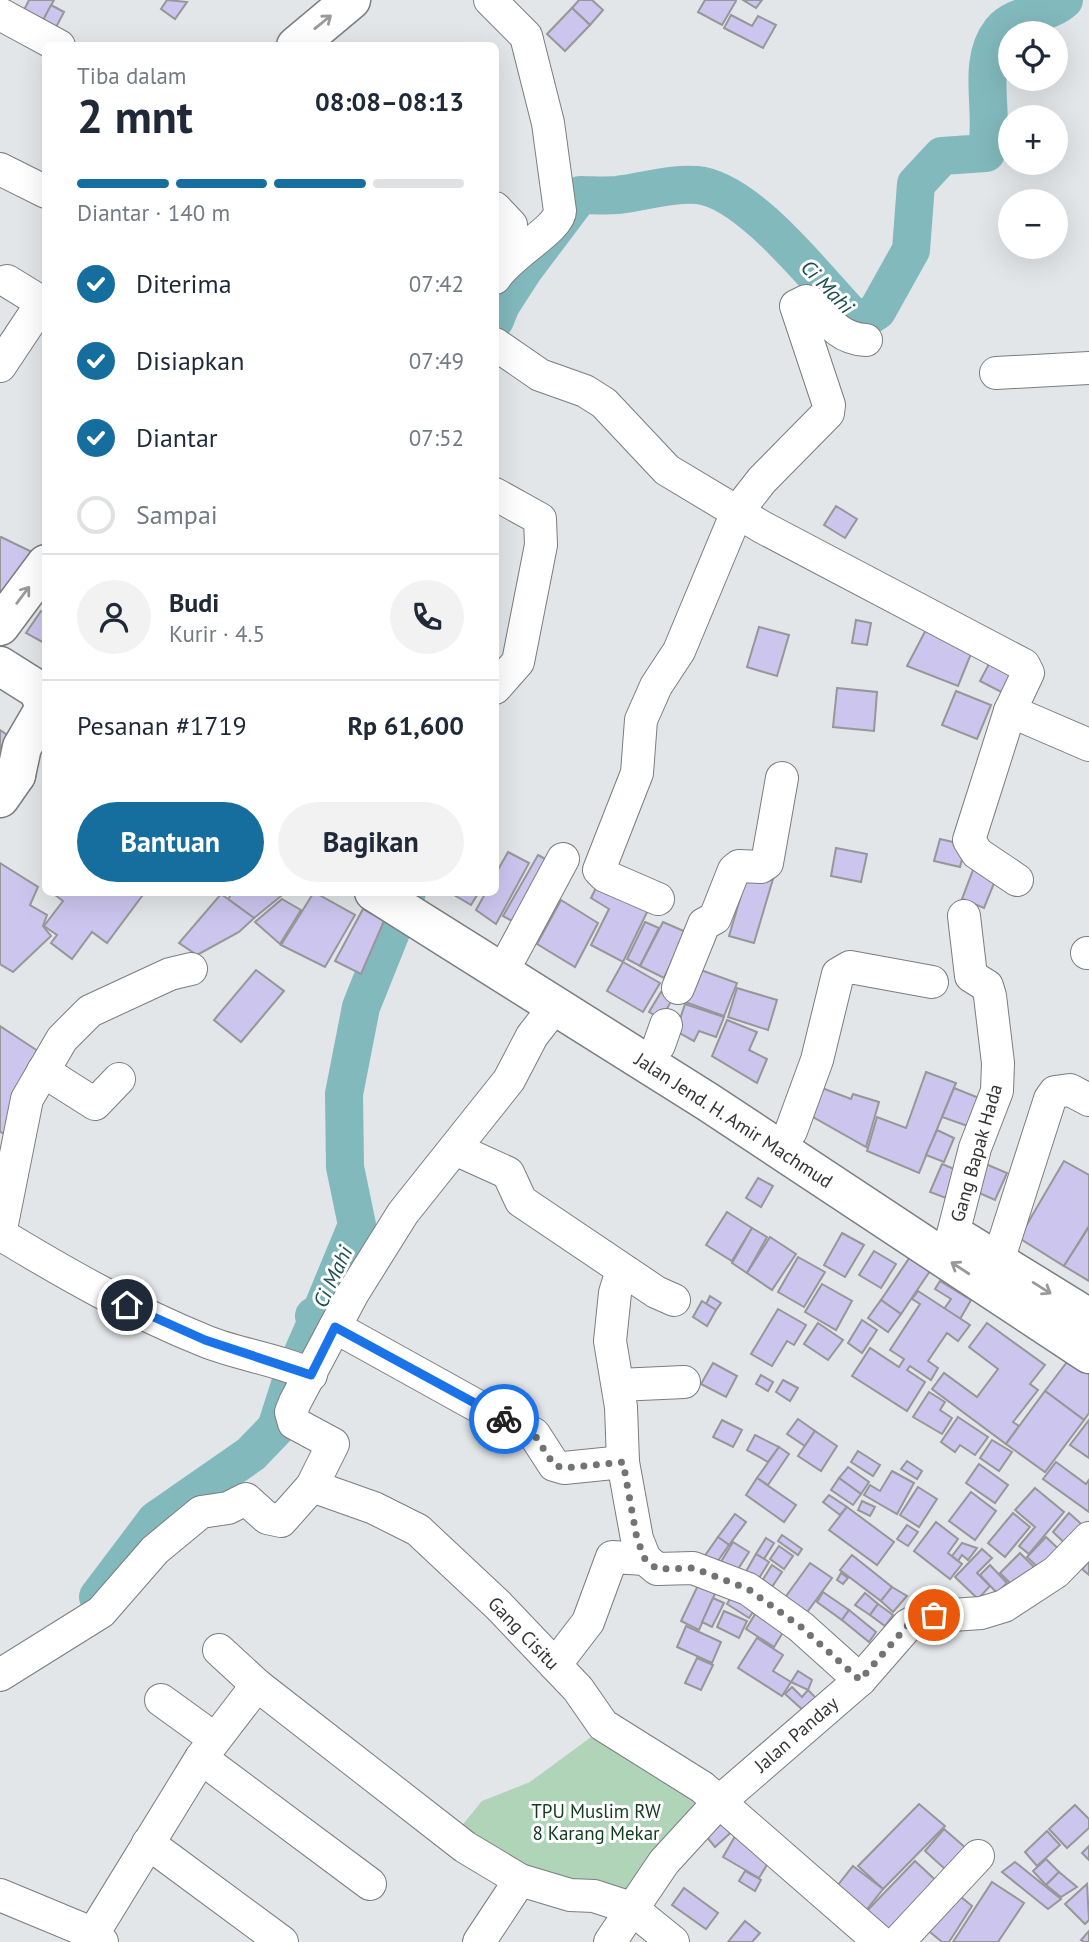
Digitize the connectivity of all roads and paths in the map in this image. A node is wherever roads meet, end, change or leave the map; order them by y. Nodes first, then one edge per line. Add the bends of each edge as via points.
1 (351, 0) edge
2 (491, 0) edge
3 (6, 10) edge
4 (53, 42) edge
5 (301, 42) edge
6 (0, 169) edge
7 (42, 190) edge
8 (506, 230) edge
9 (499, 261) edge
10 (7, 281) dead end
11 (42, 303) edge
12 (42, 307) edge
13 (866, 340) dead end
14 (500, 346) edge
15 (0, 366) edge
16 (1089, 368) edge
17 (996, 373) dead end
18 (499, 496) edge
19 (737, 512) junction
20 (42, 569) edge
21 (0, 626) edge
22 (0, 641) edge
23 (0, 666) edge
24 (42, 666) edge
25 (499, 683) edge
26 (42, 699) edge
27 (1010, 711) junction
28 (42, 714) edge
29 (1089, 746) edge
30 (21, 777) edge
31 (782, 778) dead end
32 (563, 859) dead end
33 (1017, 880) dead end
34 (658, 899) dead end
35 (404, 901) edge
36 (964, 916) dead end
37 (512, 954) junction
38 (191, 969) dead end
39 (932, 982) dead end
40 (678, 988) dead end
41 (556, 1005) junction
42 (44, 1071) junction
43 (119, 1079) dead end
44 (1089, 1100) edge
45 (791, 1131) junction
46 (456, 1149) junction
47 (0, 1234) edge
48 (953, 1234) junction
49 (998, 1261) junction
50 (622, 1269) junction
51 (674, 1300) dead end
52 (1089, 1318) edge
53 (335, 1327) junction
54 (1089, 1354) edge
55 (301, 1371) junction
56 (684, 1382) dead end
57 (618, 1385) junction
58 (623, 1462) junction
59 (312, 1486) junction
60 (1089, 1538) edge
61 (651, 1564) junction
62 (219, 1650) dead end
63 (555, 1665) junction
64 (0, 1675) edge
65 (860, 1680) junction
66 (257, 1685) junction
67 (161, 1700) dead end
68 (208, 1749) junction
69 (719, 1802) junction
70 (148, 1843) junction
71 (978, 1856) dead end
72 (520, 1880) junction
73 (370, 1884) dead end
74 (0, 1895) edge
75 (631, 1908) junction
76 (95, 1939) edge
77 (282, 1942) edge
78 (479, 1942) edge
79 (610, 1942) edge
80 (673, 1942) edge
81 (880, 1942) edge
82 (898, 1942) edge

5 -> 1 main road
2 - 8 street via 526,36 550,136 560,216 551,229
3 - 4 street
6 - 7 street
8 - 9 street
10 - 11 street
12 - 15 street
13 - 19 street via 839,332 812,303 796,306 828,413
14 - 19 street via 540,376 585,391 604,403 667,470
16 - 17 street
18 - 25 street via 540,519 541,545 518,662
19 - 27 street via 1024,665 1028,673
19 - 34 street via 679,651 641,720 637,773 599,870
21 -> 20 main road
22 - 24 main road
23 - 26 main road via 38,690
27 - 29 street
27 - 33 street via 969,840 978,853
28 - 30 main road via 22,747
31 - 40 street via 767,863 734,870 715,918 704,924
32 - 37 street
35 - 37 main road, Jalan Jend. H. Amir Machmud
35 - 41 main road, Jalan Jend. H. Amir Machmud
36 - 48 street, Gang Bapak Hada via 971,976 987,986 990,996 998,1063 997,1091 975,1149
37 - 45 main road, Jalan Jend. H. Amir Machmud via 663,1035
38 - 42 street via 90,1011 62,1039
39 - 45 street via 850,967 838,974 817,1060
41 - 46 street via 532,1036 509,1080
54 -> 41 main road, Jalan Jend. H. Amir Machmud
42 - 43 street via 95,1104
42 - 47 street via 27,1100
44 - 49 street via 1070,1090 1055,1092 1049,1099
45 - 48 main road, Jalan Jend. H. Amir Machmud
46 - 50 street via 508,1173 522,1201
46 - 53 street via 403,1213
47 - 55 street via 150,1317 247,1357
48 - 49 main road, Jalan Jend. H. Amir Machmud
49 -> 52 main road, Jalan Jend. H. Amir Machmud
50 - 51 street
50 - 57 street via 610,1340
53 - 55 street
53 - 58 street via 534,1434 554,1465
55 - 59 street via 294,1423 330,1440 333,1447
56 - 57 street
57 - 58 street
58 - 61 street via 637,1539
59 - 63 street, Gang Cisitu via 418,1530
59 - 64 street via 281,1521 267,1518 246,1499 228,1508 201,1512 155,1550 101,1612
60 - 65 street, Jalan Panday via 1056,1572 1004,1606 981,1613 923,1617 908,1625
61 - 63 street via 612,1557 588,1622
61 - 65 street via 693,1568 748,1589 801,1627
62 - 66 street
63 - 69 street, Gang Cisitu via 603,1726 673,1767
65 - 69 street, Jalan Panday
66 - 68 street
66 - 72 street via 466,1847
67 - 68 street
68 - 70 street
68 - 73 street
69 - 75 street, Jalan Panday via 664,1862
69 - 81 street, Gang Cisitu
70 - 76 street
70 - 77 street
71 - 82 street
72 - 75 street
72 - 78 street
74 - 76 street
75 - 79 street, Jalan Panday
75 - 80 street

